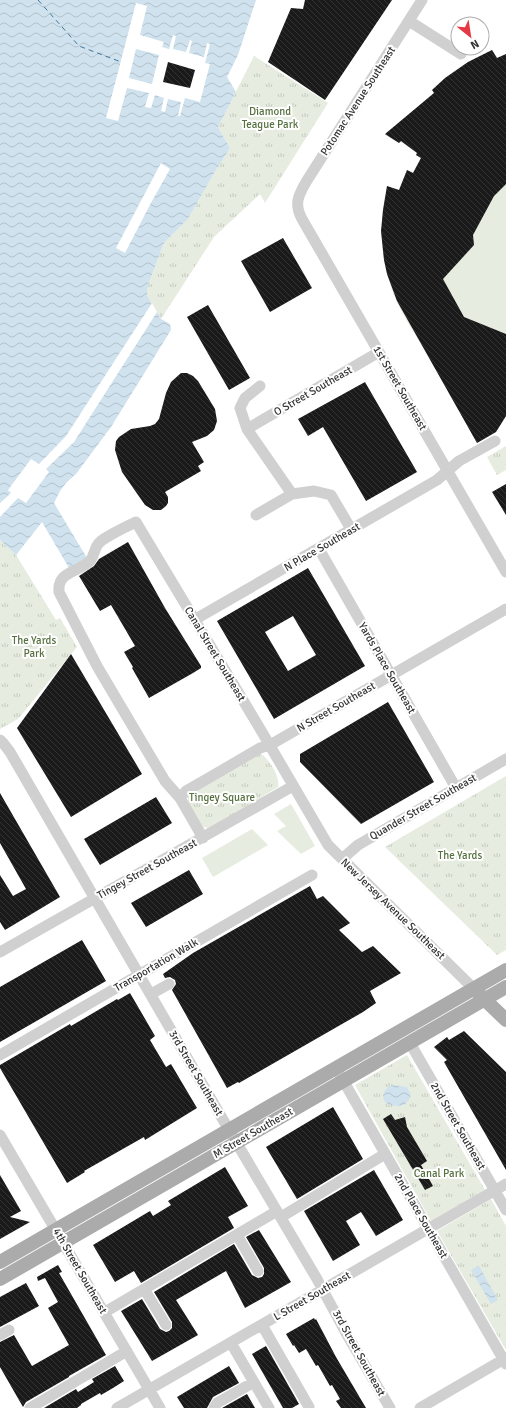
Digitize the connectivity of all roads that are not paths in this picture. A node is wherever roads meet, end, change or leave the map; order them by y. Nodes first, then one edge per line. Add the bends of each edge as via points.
1 (420, 1) edge
2 (409, 21) junction
3 (450, 47) edge
4 (297, 204) joint
5 (379, 352) junction
6 (260, 386) dead end
7 (247, 429) junction
8 (495, 441) dead end
9 (448, 472) junction
10 (292, 494) junction
11 (256, 515) dead end
12 (351, 529) junction
13 (318, 549) junction
14 (506, 572) edge
15 (506, 609) edge
16 (194, 620) junction
17 (392, 676) junction
18 (0, 740) edge
19 (270, 746) junction
20 (506, 759) edge
21 (294, 786) junction
22 (456, 788) junction
23 (180, 798) junction
24 (202, 838) junction
25 (342, 859) junction
26 (312, 875) dead end
27 (95, 898) junction
28 (0, 952) edge
29 (506, 970) edge
30 (140, 974) junction
31 (168, 984) dead end
32 (506, 987) edge
33 (474, 989) junction
34 (151, 994) junction
35 (485, 999) junction
36 (506, 1020) edge
37 (410, 1043) junction
38 (0, 1055) edge
39 (336, 1068) junction
40 (344, 1081) junction
41 (229, 1130) junction
42 (0, 1135) edge
43 (237, 1143) junction
44 (385, 1154) junction
45 (506, 1184) edge
46 (495, 1190) junction
47 (506, 1210) edge
48 (279, 1214) junction
49 (56, 1229) junction
50 (428, 1229) junction
51 (237, 1235) junction
52 (64, 1243) junction
53 (0, 1262) edge
54 (258, 1271) dead end
55 (0, 1279) edge
56 (144, 1289) junction
57 (323, 1290) junction
58 (105, 1312) junction
59 (262, 1325) junction
60 (166, 1326) dead end
61 (231, 1343) junction
62 (127, 1351) junction
63 (505, 1360) edge
64 (254, 1382) junction
65 (149, 1390) junction
66 (309, 1407) dead end
67 (30, 1408) edge
68 (117, 1408) edge
69 (160, 1408) edge
70 (214, 1408) edge
71 (269, 1408) edge
72 (390, 1408) edge
73 (420, 1408) edge

1 - 2 street, Potomac Avenue Southeast
2 - 3 street
2 - 4 street, Potomac Avenue Southeast via 306,182
4 - 5 street, 1st Street Southeast via 302,219
5 - 7 street, O Street Southeast
5 - 9 street, 1st Street Southeast
6 - 7 street via 245,398 240,408
7 - 10 street
8 - 9 street, N Place Southeast via 459,461
9 - 12 street, N Place Southeast
9 - 14 street, 1st Street Southeast
10 - 11 street
10 - 12 street via 314,491 331,495
12 - 13 street, N Place Southeast
13 - 16 street, N Place Southeast
13 - 17 street, Yards Place Southeast
15 - 17 street, N Street Southeast
16 - 19 street, Canal Street Southeast
16 - 23 street, Canal Street Southeast via 136,522 100,542 89,562 63,577 58,586 97,666 165,781
17 - 19 street, N Street Southeast
17 - 22 street, Yards Place Southeast
18 - 27 street, 3rd Street Southeast via 10,752
19 - 21 street, Canal Street Southeast
19 - 23 street, N Street Southeast via 257,750 186,791
20 - 22 street, Quander Street Southeast
21 - 24 street, Tingey Street Southeast
21 - 25 street, New Jersey Avenue Southeast via 325,840
22 - 25 street, Quander Street Southeast via 358,845
23 - 24 street
24 - 27 street, Tingey Street Southeast
25 - 33 street, New Jersey Avenue Southeast
26 - 30 street, Transportation Walk
27 - 28 street, Tingey Street Southeast
27 - 30 street, 3rd Street Southeast
29 - 33 main road, M Street Southeast
30 - 34 street, 3rd Street Southeast
30 - 38 street, Transportation Walk
31 - 34 street
32 - 35 main road, M Street Southeast
33 - 35 main road, New Jersey Avenue Southeast
33 - 39 main road, M Street Southeast
34 - 41 street, 3rd Street Southeast
35 - 36 main road, New Jersey Avenue Southeast
35 - 37 main road, M Street Southeast
37 - 40 main road, M Street Southeast
37 - 46 street, 2nd Street Southeast
39 - 40 street, 2nd Place Southeast
39 - 41 main road, M Street Southeast
40 - 43 main road, M Street Southeast
40 - 44 street, 2nd Place Southeast
41 - 43 street, 3rd Street Southeast
41 - 49 main road, M Street Southeast
42 - 49 street, 4th Street Southeast
43 - 48 street, 3rd Street Southeast
43 - 52 main road, M Street Southeast
44 - 48 street
44 - 50 street, 2nd Place Southeast
45 - 46 street, L Street Southeast
46 - 47 street, 2nd Street Southeast
46 - 50 street, L Street Southeast
48 - 51 street
48 - 57 street, 3rd Street Southeast
49 - 52 street, 4th Street Southeast
49 - 53 main road, M Street Southeast
50 - 57 street, L Street Southeast
50 - 63 street, 2nd Place Southeast
51 - 54 street
51 - 56 street
52 - 55 main road, M Street Southeast
52 - 58 street, 4th Street Southeast
56 - 58 street
56 - 60 street
57 - 59 street, L Street Southeast
57 - 72 street, 3rd Street Southeast
58 - 62 street, 4th Street Southeast
59 - 61 street, L Street Southeast
59 - 66 street
61 - 64 street
61 - 65 street, L Street Southeast
62 - 65 street, 4th Street Southeast
62 - 67 street
63 - 73 street
64 - 70 street via 217,1403
64 - 71 street
65 - 68 street, L Street Southeast
65 - 69 street, 4th Street Southeast

